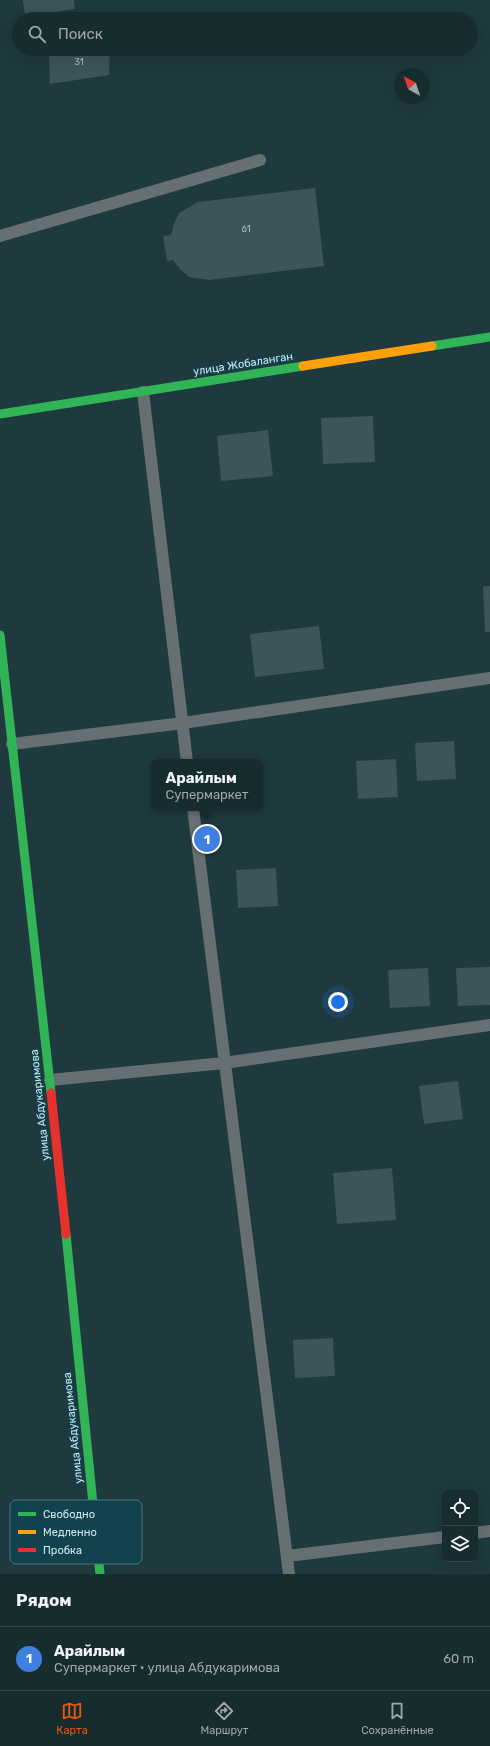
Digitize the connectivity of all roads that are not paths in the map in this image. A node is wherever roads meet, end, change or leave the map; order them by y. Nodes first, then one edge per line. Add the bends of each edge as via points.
1 (260, 160) dead end
2 (0, 236) edge
3 (490, 337) edge
4 (143, 392) junction
5 (0, 414) edge
6 (0, 635) edge
7 (490, 678) edge
8 (182, 723) junction
9 (12, 744) junction
10 (187, 759) edge
11 (193, 811) edge
12 (490, 1025) edge
13 (224, 1063) junction
14 (50, 1080) junction
15 (93, 1500) edge
16 (490, 1531) edge
17 (478, 1533) edge
18 (442, 1537) edge
19 (287, 1556) junction
20 (99, 1564) edge
21 (100, 1574) edge
22 (289, 1574) edge

1 - 2 lane
3 - 4 main road, улица Жобаланган
4 - 5 main road, улица Жобаланган
4 - 8 lane
6 - 9 main road, улица Абдукаримова
7 - 8 lane
8 - 9 lane
8 - 10 lane
9 - 14 main road, улица Абдукаримова
11 - 13 lane
12 - 13 lane
13 - 14 lane
13 - 19 lane
14 - 15 main road, улица Абдукаримова
16 - 17 lane
18 - 19 lane
19 - 22 lane
20 - 21 main road, улица Абдукаримова

